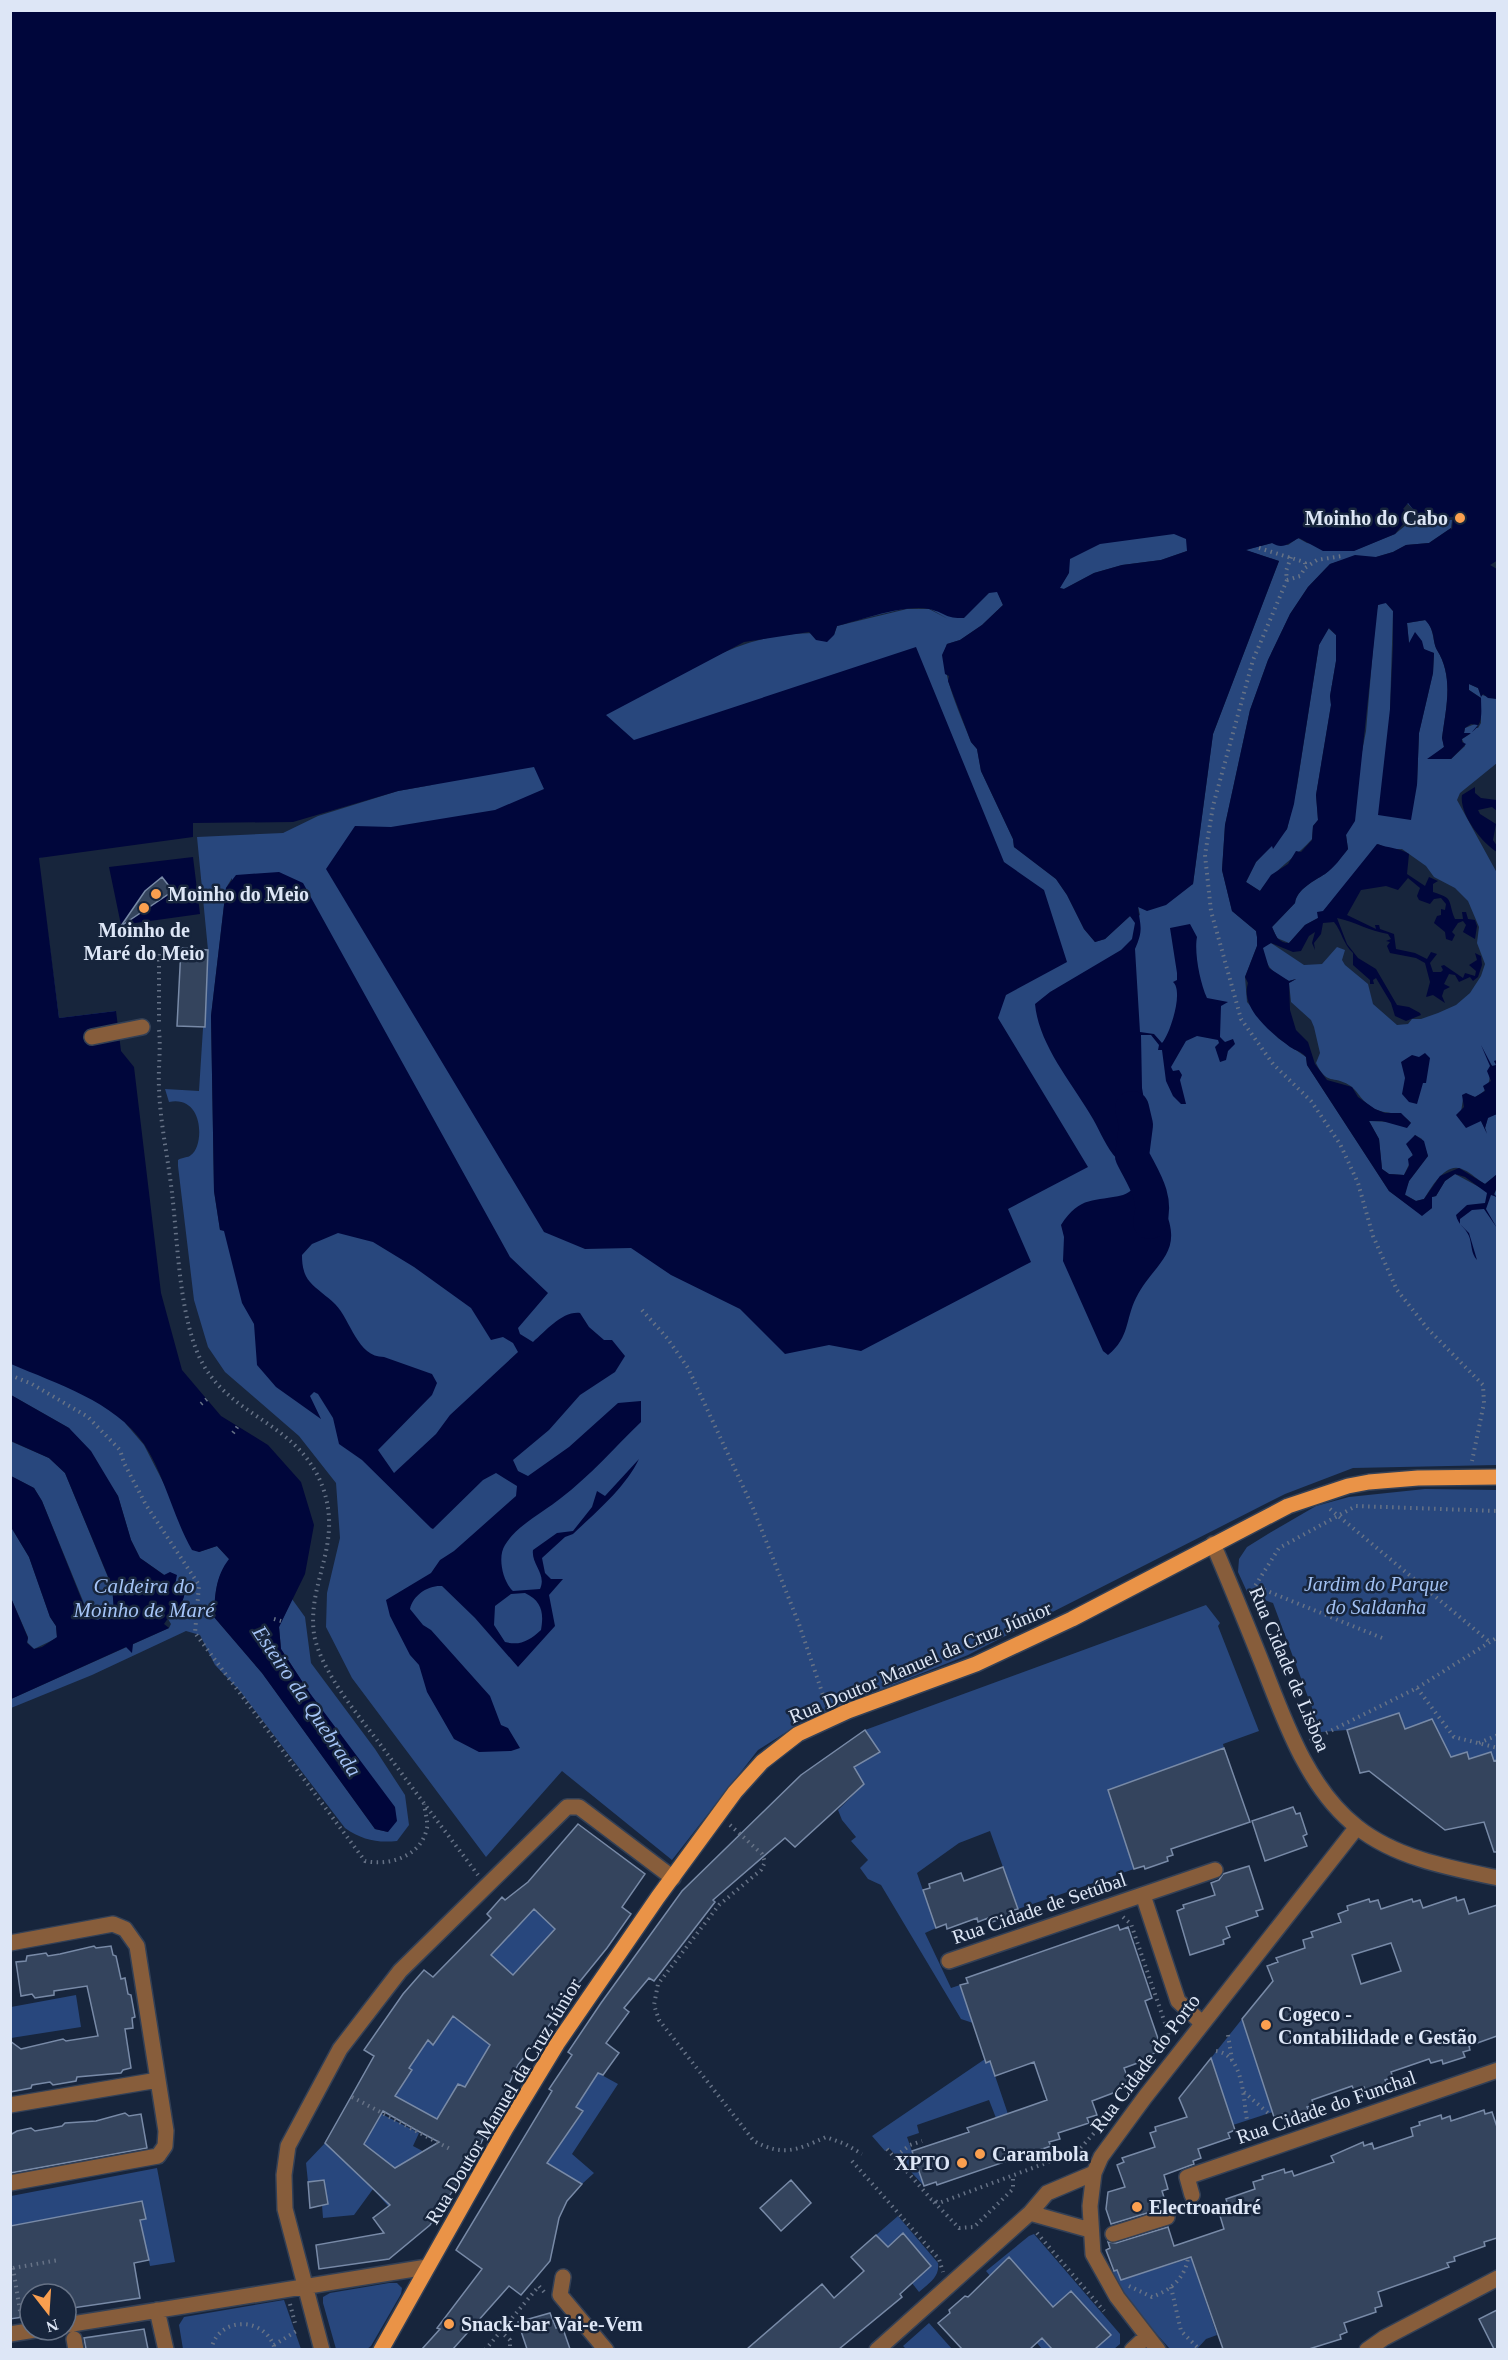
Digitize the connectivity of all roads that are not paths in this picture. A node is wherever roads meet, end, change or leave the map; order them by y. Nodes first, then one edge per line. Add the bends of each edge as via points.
1 (142, 1027) road end
2 (92, 1037) dead end
3 (1497, 1477) edge
4 (1213, 1544) junction
5 (1357, 1827) junction
6 (1215, 1870) dead end
7 (672, 1878) junction
8 (1497, 1878) edge
9 (1143, 1895) junction
10 (10, 1943) edge
11 (949, 1961) dead end
12 (1202, 2023) junction
13 (1497, 2070) edge
14 (158, 2080) junction
15 (10, 2105) edge
16 (1094, 2173) junction
17 (10, 2183) edge
18 (1192, 2195) dead end
19 (1030, 2213) junction
20 (1167, 2217) dead end
21 (1090, 2229) junction
22 (1113, 2234) dead end
23 (427, 2267) junction
24 (563, 2277) dead end
25 (1497, 2278) edge
26 (304, 2287) junction
27 (157, 2310) junction
28 (78, 2323) edge
29 (1147, 2336) junction
30 (166, 2349) edge
31 (322, 2349) edge
32 (381, 2349) edge
33 (606, 2349) edge
34 (877, 2349) edge
35 (1132, 2349) edge
36 (1158, 2349) edge
37 (1367, 2349) edge

1 - 2 street
3 - 4 main road, Rua Doutor Manuel da Cruz Júnior via 1369,1482 1288,1506
4 - 5 street, Rua Cidade de Lisboa via 1296,1748 1320,1785
4 - 7 main road, Rua Doutor Manuel da Cruz Júnior via 1072,1619 976,1664 798,1734 762,1762
5 - 8 street, Rua Cidade de Lisboa via 1400,1851 1445,1867
5 - 12 street, Rua Cidade do Porto
6 - 9 street, Rua Cidade de Setúbal
7 - 23 main road, Rua Doutor Manuel da Cruz Júnior via 557,2044
7 - 26 street via 579,1807 567,1808 413,1958 340,2049 288,2145 285,2209
9 - 11 street, Rua Cidade de Setúbal
9 - 12 street, Rua Cidade de Setúbal via 1178,2001
10 - 14 street via 113,1924 125,1929 137,1946
12 - 16 street, Rua Cidade do Porto via 1101,2157
13 - 18 street, Rua Cidade do Funchal via 1187,2177
14 - 15 street
14 - 17 street via 166,2131 165,2146 158,2156
16 - 19 street via 1047,2193
16 - 21 street, Rua Cidade do Porto
19 - 21 street
19 - 34 street
20 - 22 street
21 - 29 street, Rua Cidade do Porto via 1093,2254 1117,2298
23 - 26 street
23 - 32 main road, Rua Doutor Manuel da Cruz Júnior
24 - 33 street via 560,2295
25 - 37 street
26 - 27 street
26 - 31 street
27 - 28 street
27 - 30 street
29 - 35 street
29 - 36 street, Rua Cidade do Porto

